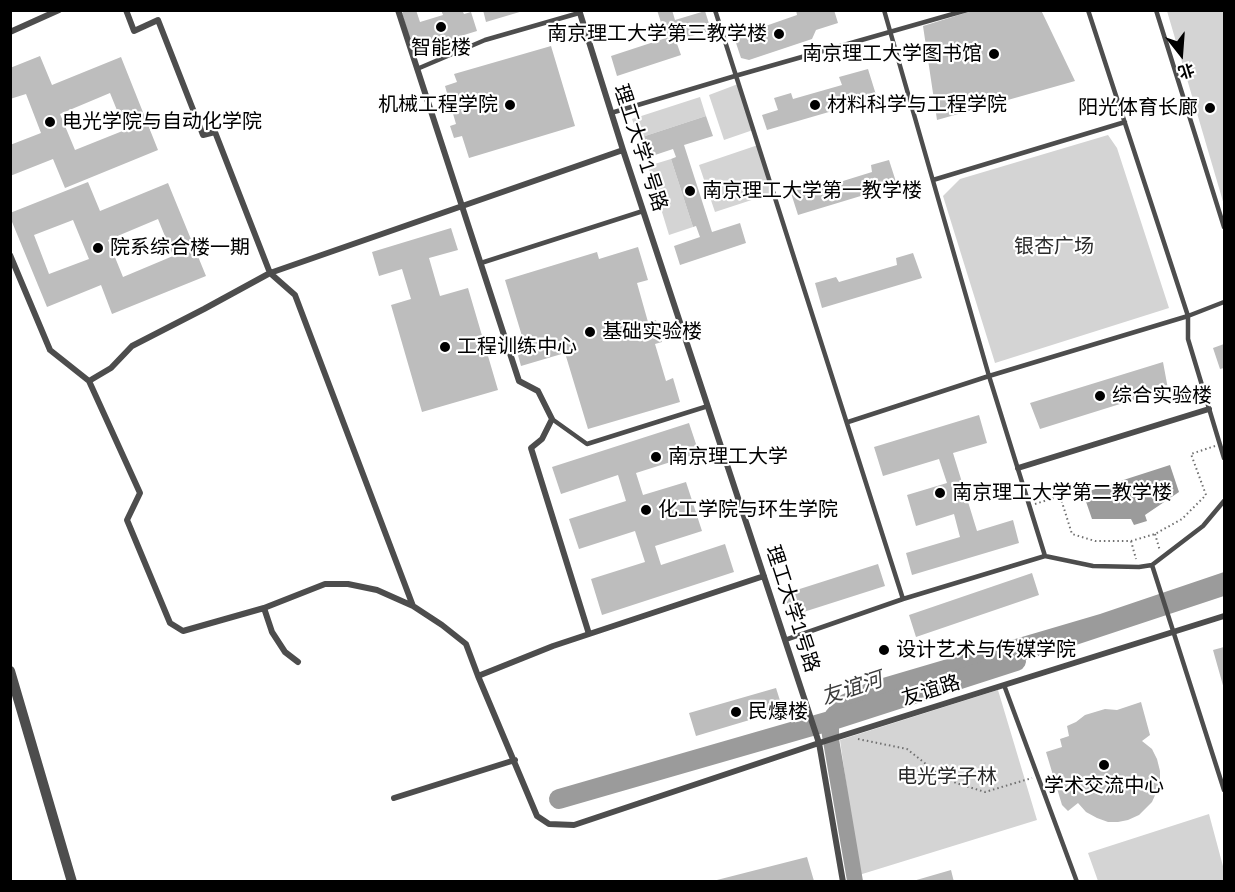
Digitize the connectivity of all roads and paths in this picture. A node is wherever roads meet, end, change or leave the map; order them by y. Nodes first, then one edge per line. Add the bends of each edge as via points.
1 (58, 10) edge
2 (126, 10) edge
3 (398, 10) edge
4 (715, 10) edge
5 (884, 10) edge
6 (967, 10) edge
7 (1088, 10) edge
8 (1156, 10) edge
9 (579, 12) edge
10 (10, 32) edge
11 (891, 32) junction
12 (417, 69) junction
13 (735, 76) junction
14 (611, 113) junction
15 (1125, 122) junction
16 (623, 150) junction
17 (933, 180) junction
18 (462, 206) junction
19 (643, 211) junction
20 (1224, 227) edge
21 (10, 255) edge
22 (481, 263) junction
23 (270, 273) junction
24 (1224, 302) edge
25 (1188, 316) junction
26 (989, 376) junction
27 (89, 381) junction
28 (708, 406) junction
29 (1209, 409) junction
30 (552, 419) junction
31 (848, 422) junction
32 (1220, 445) junction
33 (1224, 458) edge
34 (1018, 468) junction
35 (1224, 501) edge
36 (1030, 506) junction
37 (1155, 534) junction
38 (1131, 541) junction
39 (1045, 556) junction
40 (1162, 557) junction
41 (1152, 565) junction
42 (1139, 567) junction
43 (764, 576) junction
44 (903, 599) junction
45 (413, 606) junction
46 (264, 608) junction
47 (1224, 616) edge
48 (1174, 632) junction
49 (589, 634) junction
50 (785, 639) junction
51 (298, 662) dead end
52 (10, 671) edge
53 (478, 676) junction
54 (1004, 685) junction
55 (842, 736) junction
56 (819, 742) junction
57 (515, 760) junction
58 (1224, 767) edge
59 (1218, 769) junction
60 (1038, 776) junction
61 (1224, 790) edge
62 (394, 798) dead end
63 (72, 882) edge
64 (843, 882) edge
65 (1077, 882) edge

1 - 10 street
2 - 23 street via 134,31 158,20 203,135 214,132
3 - 12 street
4 - 13 lane
5 - 11 lane
6 - 11 lane
7 - 15 lane
8 - 20 lane
9 - 12 lane via 485,40
9 - 14 street, 理工大学1号路
11 - 13 lane
11 - 17 lane
12 - 18 street
13 - 14 lane
13 - 31 lane
14 - 16 street, 理工大学1号路
15 - 17 lane
15 - 25 lane
16 - 18 street
16 - 19 street, 理工大学1号路
17 - 26 lane
18 - 22 street
18 - 23 street
19 - 22 lane
19 - 28 street, 理工大学1号路
21 - 27 street via 50,350
22 - 30 street via 519,381 538,391
23 - 27 street via 132,346 111,368
23 - 45 street via 295,295
24 - 25 lane
25 - 26 lane
25 - 29 lane via 1188,339
26 - 31 lane
26 - 34 lane
27 - 46 street, 友谊路 via 140,493 127,520 170,623 183,631
28 - 30 lane via 587,444
28 - 43 street, 理工大学1号路
29 - 32 lane
29 - 34 street
30 - 49 street via 542,439 531,448
31 - 44 lane
32 - 33 lane
32 - 37 path via 1191,454 1206,495 1182,519
34 - 36 lane
35 - 40 lane via 1203,526
36 - 38 path via 1060,496 1072,534 1095,541
36 - 39 lane
37 - 38 path
37 - 40 path
38 - 42 path
39 - 42 lane via 1093,566
39 - 44 lane
40 - 41 lane
41 - 42 lane
41 - 48 lane
43 - 49 street
43 - 50 street, 理工大学1号路
44 - 50 lane
45 - 46 street, 友谊路 via 377,590 325,584
45 - 53 street, 友谊路 via 466,644
46 - 51 street via 272,632 285,652
47 - 48 street, 友谊路
48 - 54 street, 友谊路
48 - 59 lane
49 - 53 street
50 - 56 street, 理工大学1号路
52 - 63 street
53 - 57 street, 友谊路
54 - 55 street, 友谊路
54 - 60 lane
55 - 56 street, 友谊路
55 - 60 path via 907,749 936,772 985,792
56 - 57 street, 友谊路 via 574,825 549,824 537,816
56 - 64 street, 理工大学1号路
57 - 62 street
58 - 59 lane
59 - 61 lane
60 - 65 lane

